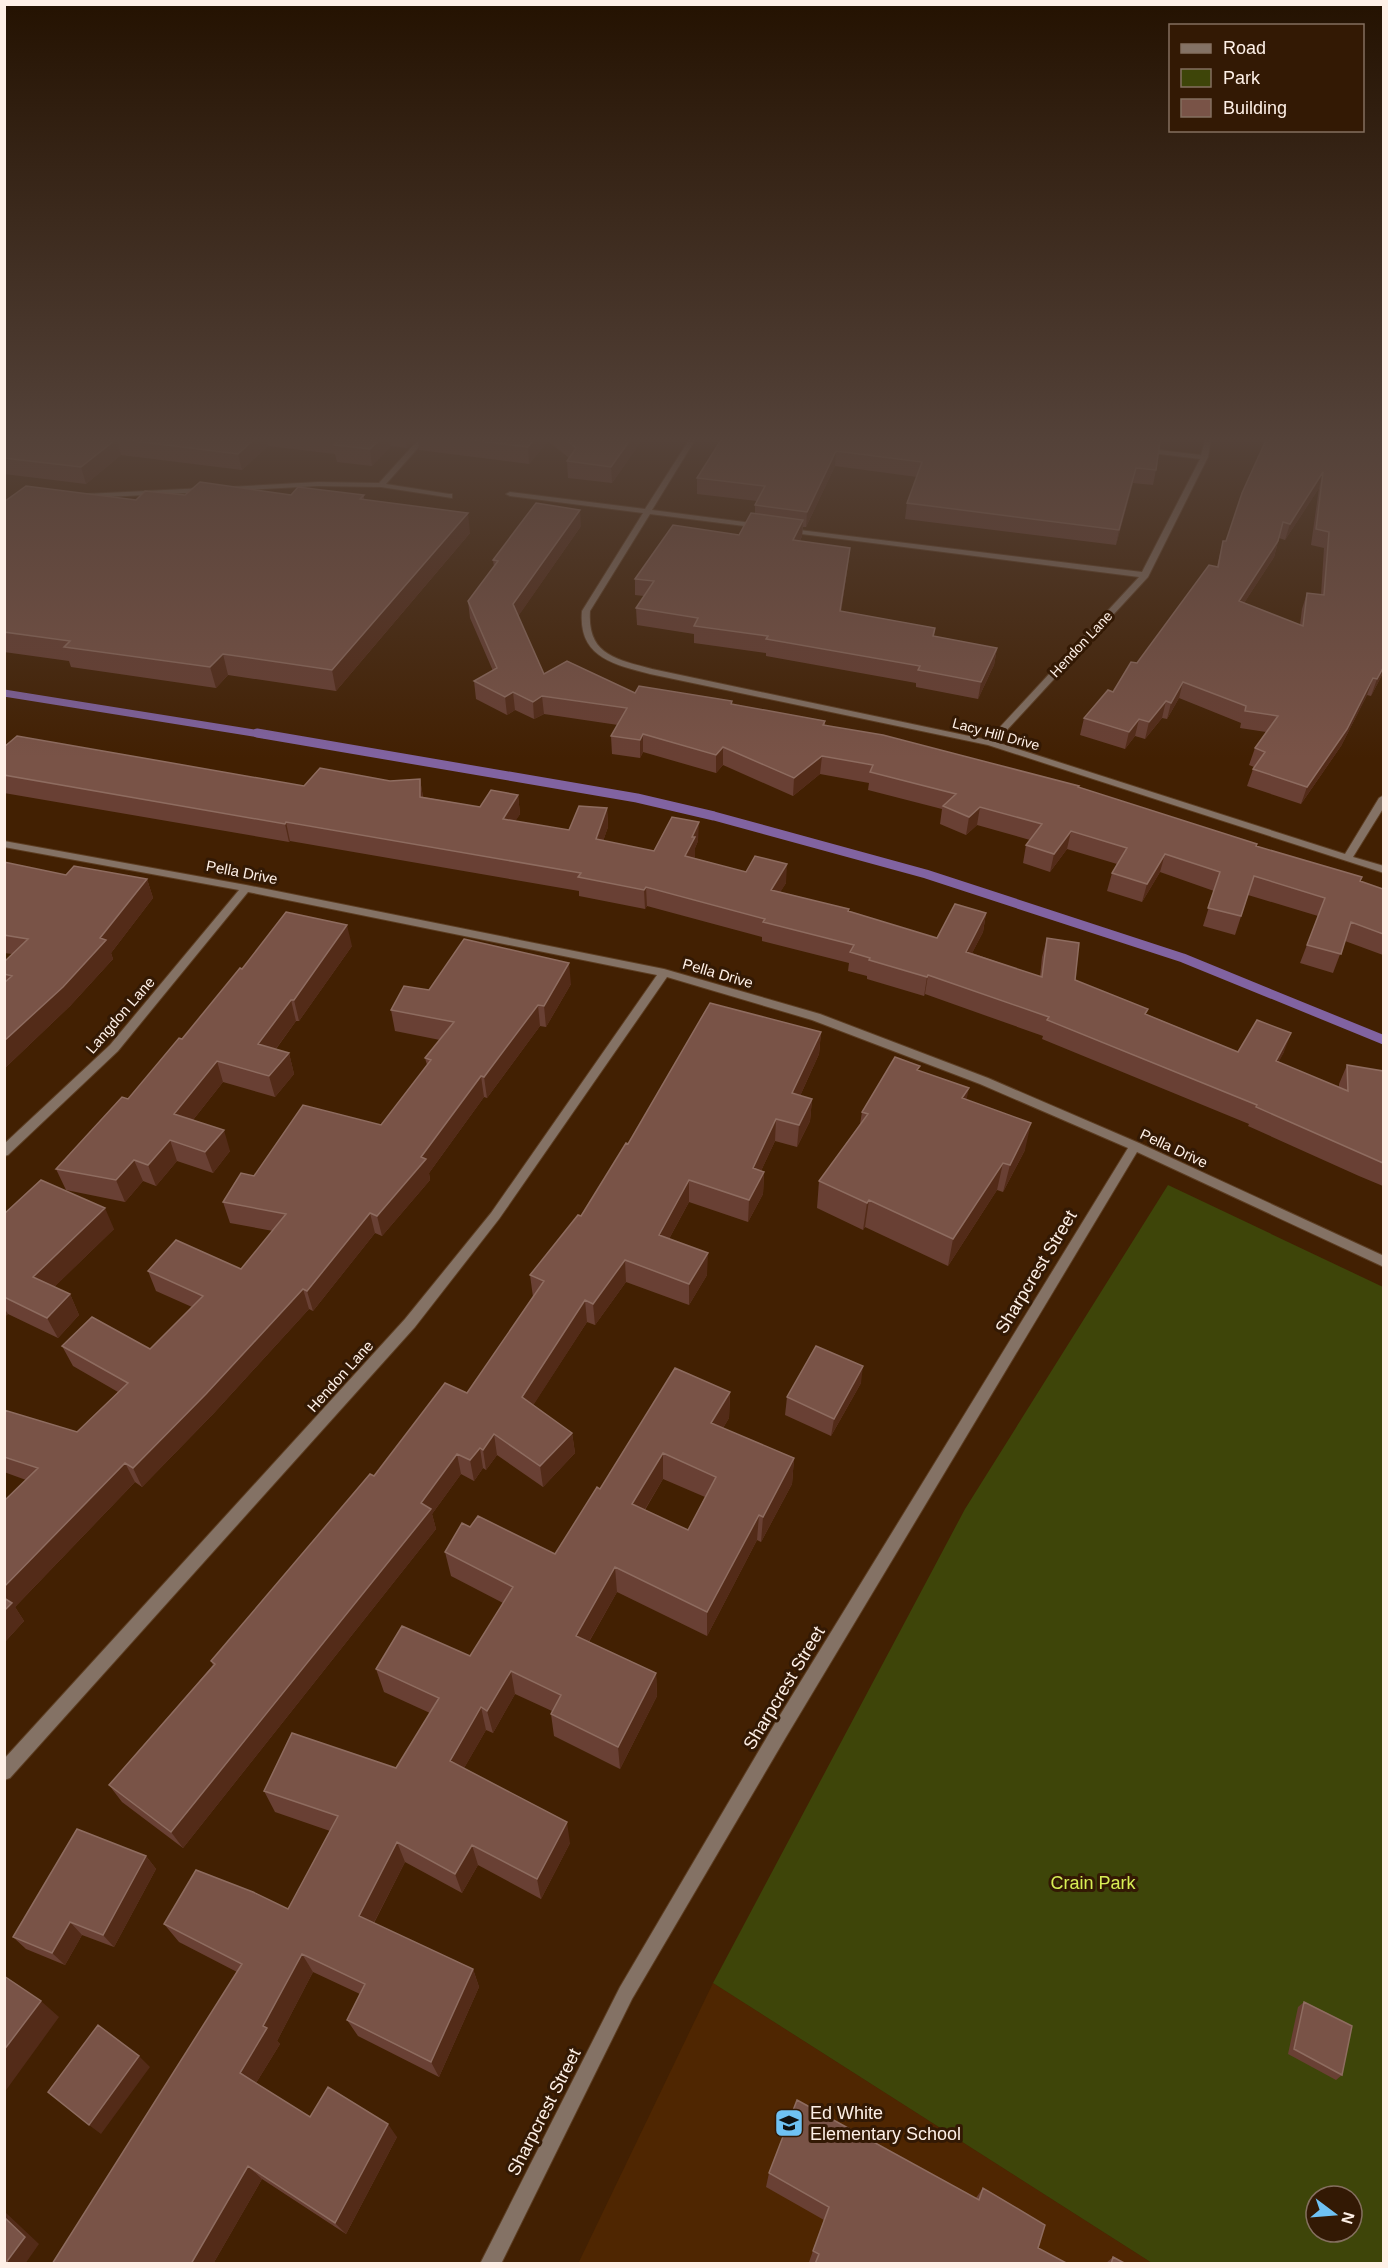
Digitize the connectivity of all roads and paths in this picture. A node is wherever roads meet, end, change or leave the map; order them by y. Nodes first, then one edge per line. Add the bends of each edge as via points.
1 (626, 546) edge
2 (917, 546) edge
3 (1160, 546) edge
4 (1145, 575) junction
5 (990, 743) junction
6 (1383, 798) edge
7 (4, 844) edge
8 (1348, 857) junction
9 (1383, 870) edge
10 (246, 888) junction
11 (664, 973) junction
12 (1135, 1146) junction
13 (4, 1152) edge
14 (1383, 1262) edge
15 (4, 1772) edge
16 (490, 2264) edge

1 - 5 street, Lacy Hill Drive via 586,611 582,627 595,649 612,659 650,671
2 - 4 street
3 - 4 street, Hendon Lane
4 - 5 street, Hendon Lane
5 - 8 street, Lacy Hill Drive
6 - 8 street
7 - 10 street, Pella Drive
8 - 9 street, Lacy Hill Drive
10 - 11 street, Pella Drive
10 - 13 street, Langdon Lane via 114,1048
11 - 12 street, Pella Drive via 816,1017 984,1081
11 - 15 street, Hendon Lane via 495,1216 410,1323
12 - 14 street, Pella Drive
12 - 16 street, Sharpcrest Street via 780,1731 627,1993

